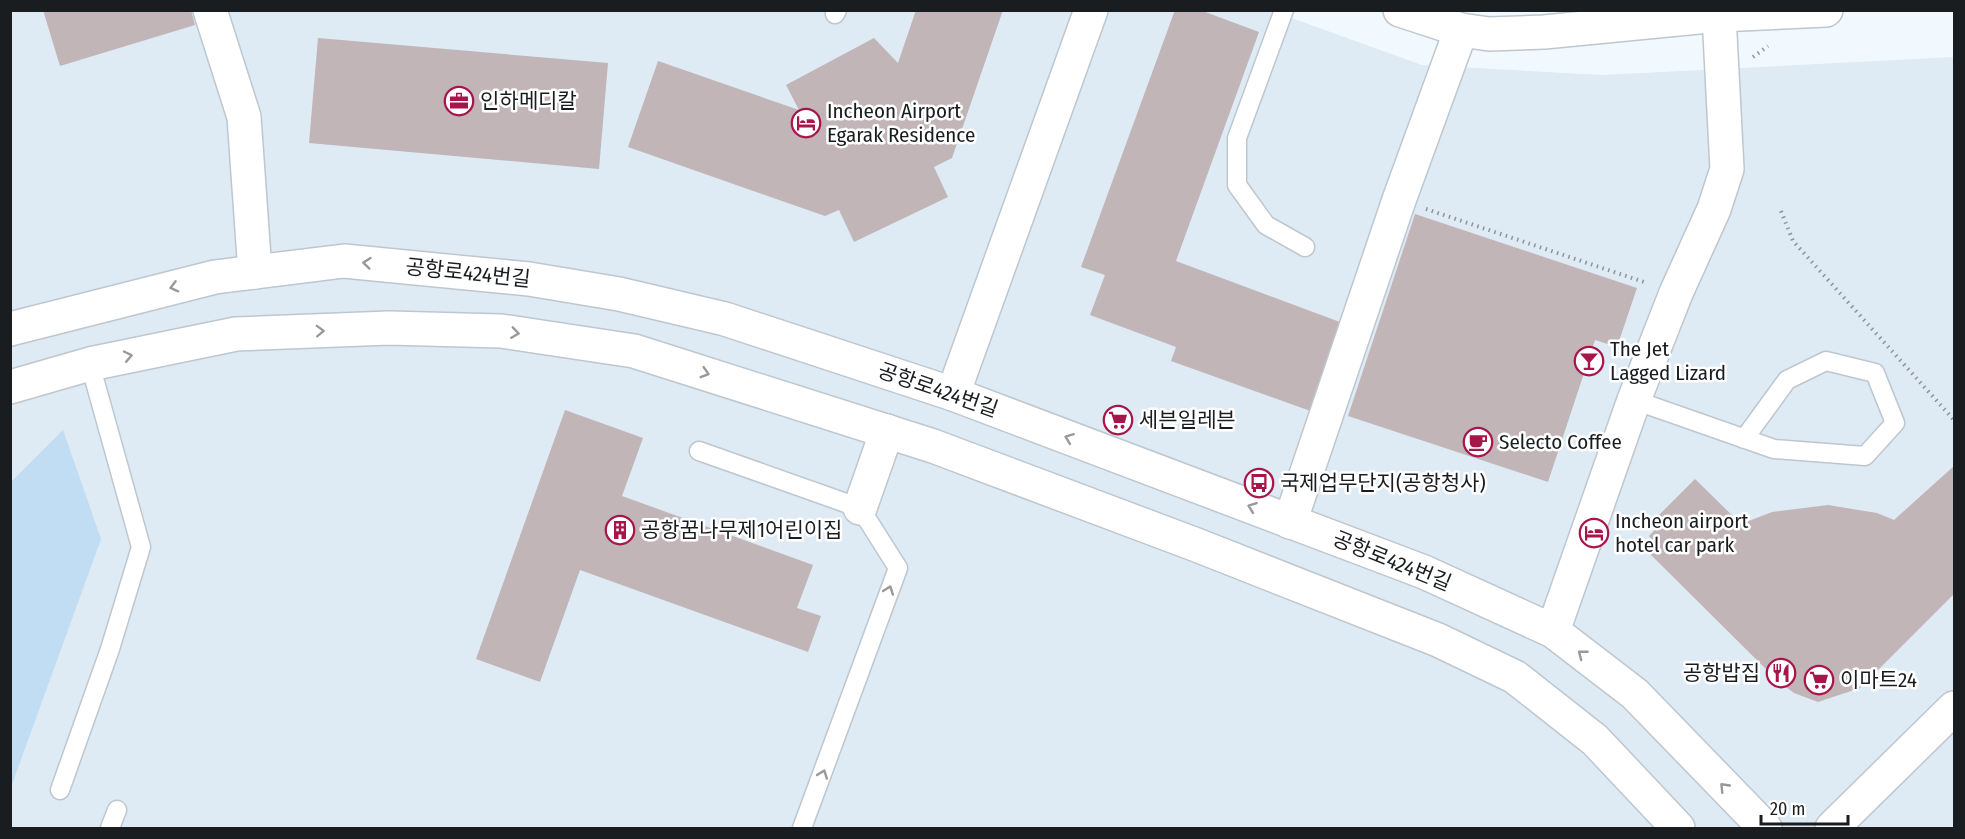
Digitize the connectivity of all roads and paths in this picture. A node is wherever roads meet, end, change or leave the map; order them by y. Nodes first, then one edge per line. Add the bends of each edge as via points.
1 (210, 10) edge
2 (1091, 10) edge
3 (1284, 10) edge
4 (1400, 10) edge
5 (1826, 10) edge
6 (1719, 15) junction
7 (1461, 30) junction
8 (1399, 200) junction
9 (1781, 211) dead end
10 (1305, 247) dead end
11 (255, 272) junction
12 (1676, 293) junction
13 (10, 329) edge
14 (90, 364) junction
15 (10, 387) edge
16 (953, 394) junction
17 (1634, 400) junction
18 (1954, 420) edge
19 (887, 431) junction
20 (1744, 439) junction
21 (699, 452) dead end
22 (860, 508) junction
23 (1290, 522) junction
24 (1553, 631) junction
25 (1954, 708) edge
26 (60, 790) dead end
27 (117, 810) dead end
28 (110, 828) edge
29 (802, 828) edge
30 (1678, 828) edge
31 (1765, 828) edge
32 (1832, 828) edge

1 - 11 street via 244,117
2 - 16 street
3 - 10 lane via 1237,138 1237,185 1266,225
4 - 7 street
5 - 6 street
6 - 7 street via 1544,32 1489,34
6 - 12 street via 1727,169 1714,209
7 - 8 street
8 - 12 path
8 - 23 street
9 - 18 path via 1793,241
11 -> 13 street, 공항로424번길 via 204,279
16 -> 11 street, 공항로424번길 via 725,320 619,294 529,279 344,261
12 - 17 street
14 - 15 street
14 -> 19 street via 236,334 389,328 501,331 634,351
14 - 26 lane via 141,547
23 -> 16 street, 공항로424번길
17 - 20 lane
17 - 24 street
19 - 22 street
19 - 30 street via 1194,544 1438,640 1515,677 1594,741
20 - 20 lane via 1774,449 1865,456 1895,423 1875,373 1826,362 1787,380
21 - 22 lane
29 -> 22 lane via 897,568
23 - 24 street, 공항로424번길 via 1424,572
31 -> 24 street, 공항로424번길 via 1635,694
25 - 32 street
27 - 28 lane

